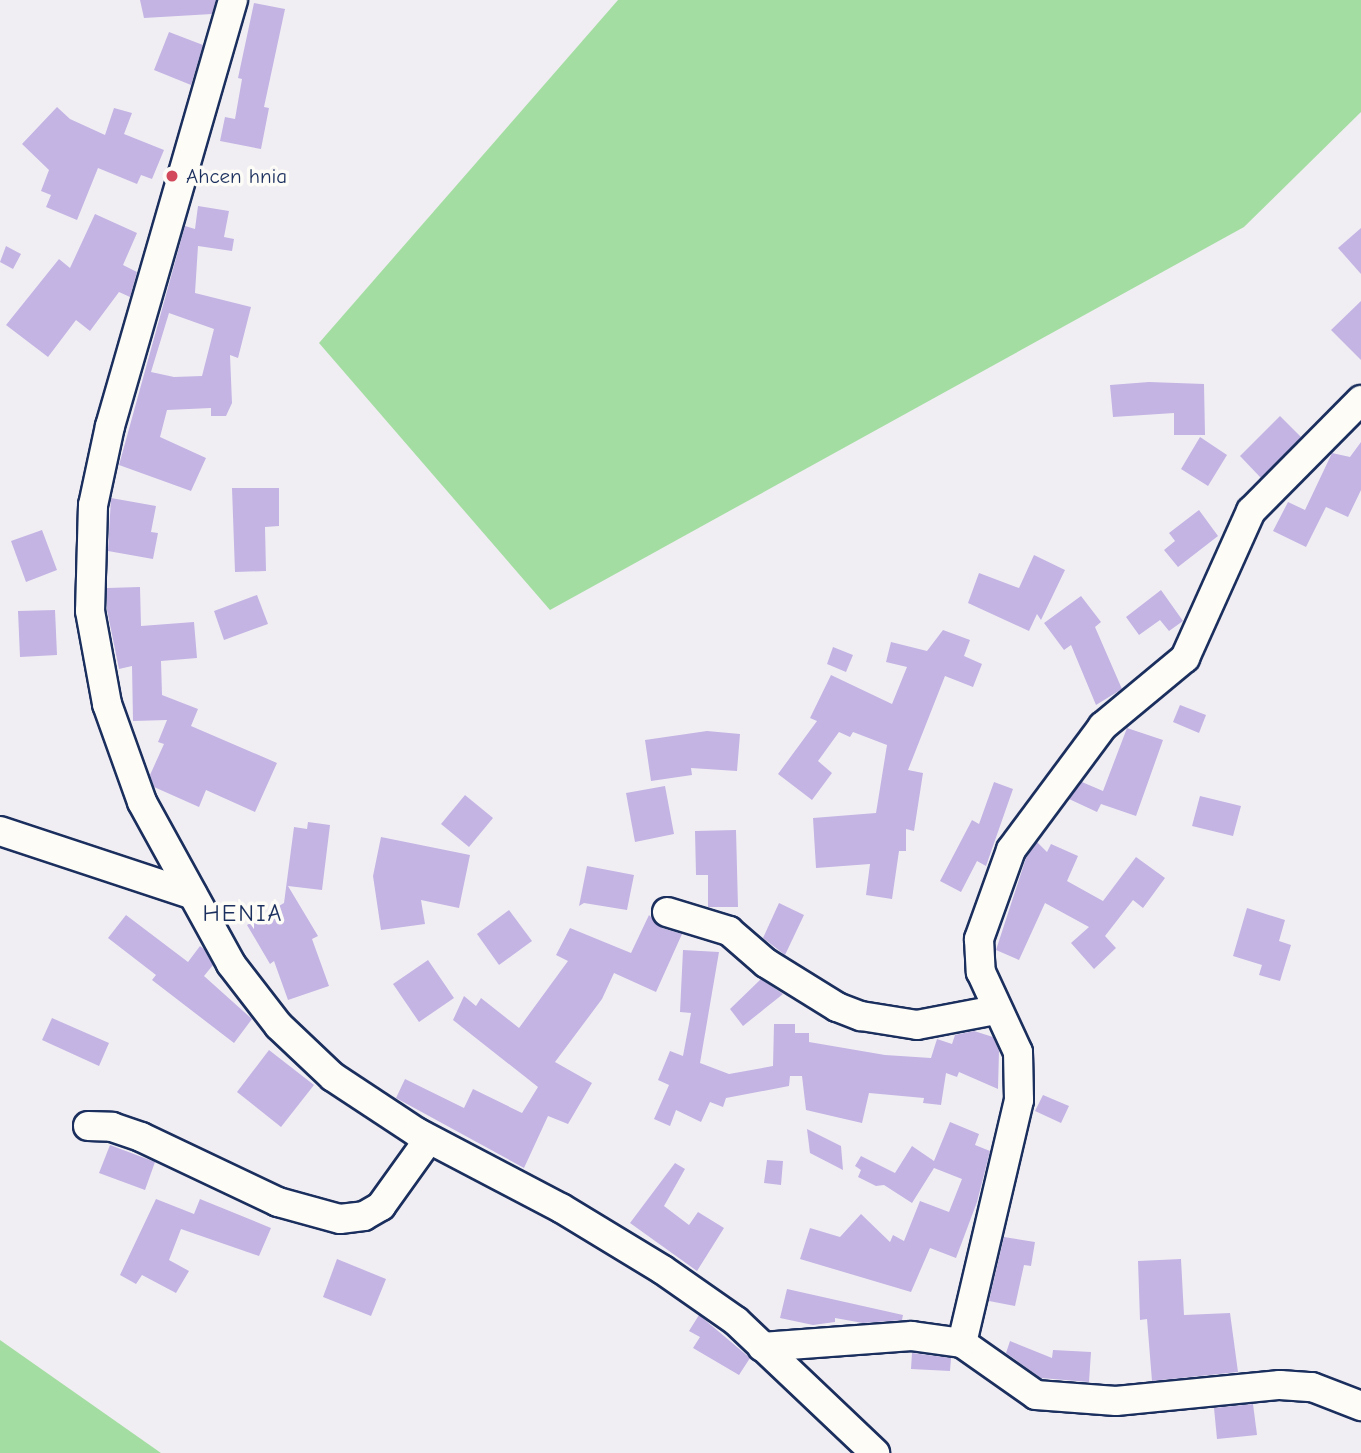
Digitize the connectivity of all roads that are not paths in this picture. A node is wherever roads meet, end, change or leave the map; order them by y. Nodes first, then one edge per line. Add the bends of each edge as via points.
1 (233, 0) edge
2 (1361, 400) edge
3 (0, 831) edge
4 (193, 895) junction
5 (667, 912) dead end
6 (996, 1010) junction
7 (88, 1126) dead end
8 (429, 1139) junction
9 (962, 1343) junction
10 (762, 1347) junction
11 (1361, 1406) edge
12 (875, 1453) edge

1 - 4 street via 110,426 93,505 90,611 107,704 142,802
2 - 6 street via 1251,511 1185,658 1103,726 1011,850 979,939 981,972
3 - 4 street
4 - 8 street via 231,964 279,1026 333,1077
5 - 6 street via 729,931 766,963 837,1007 861,1016 917,1025
6 - 9 street via 1017,1052 1018,1100
7 - 8 street via 112,1127 141,1137 278,1202 340,1219 363,1216 381,1206
8 - 10 street via 561,1208 663,1270 736,1321
9 - 10 street via 912,1336
9 - 11 street via 1036,1395 1116,1401 1280,1385 1312,1387
10 - 12 street

